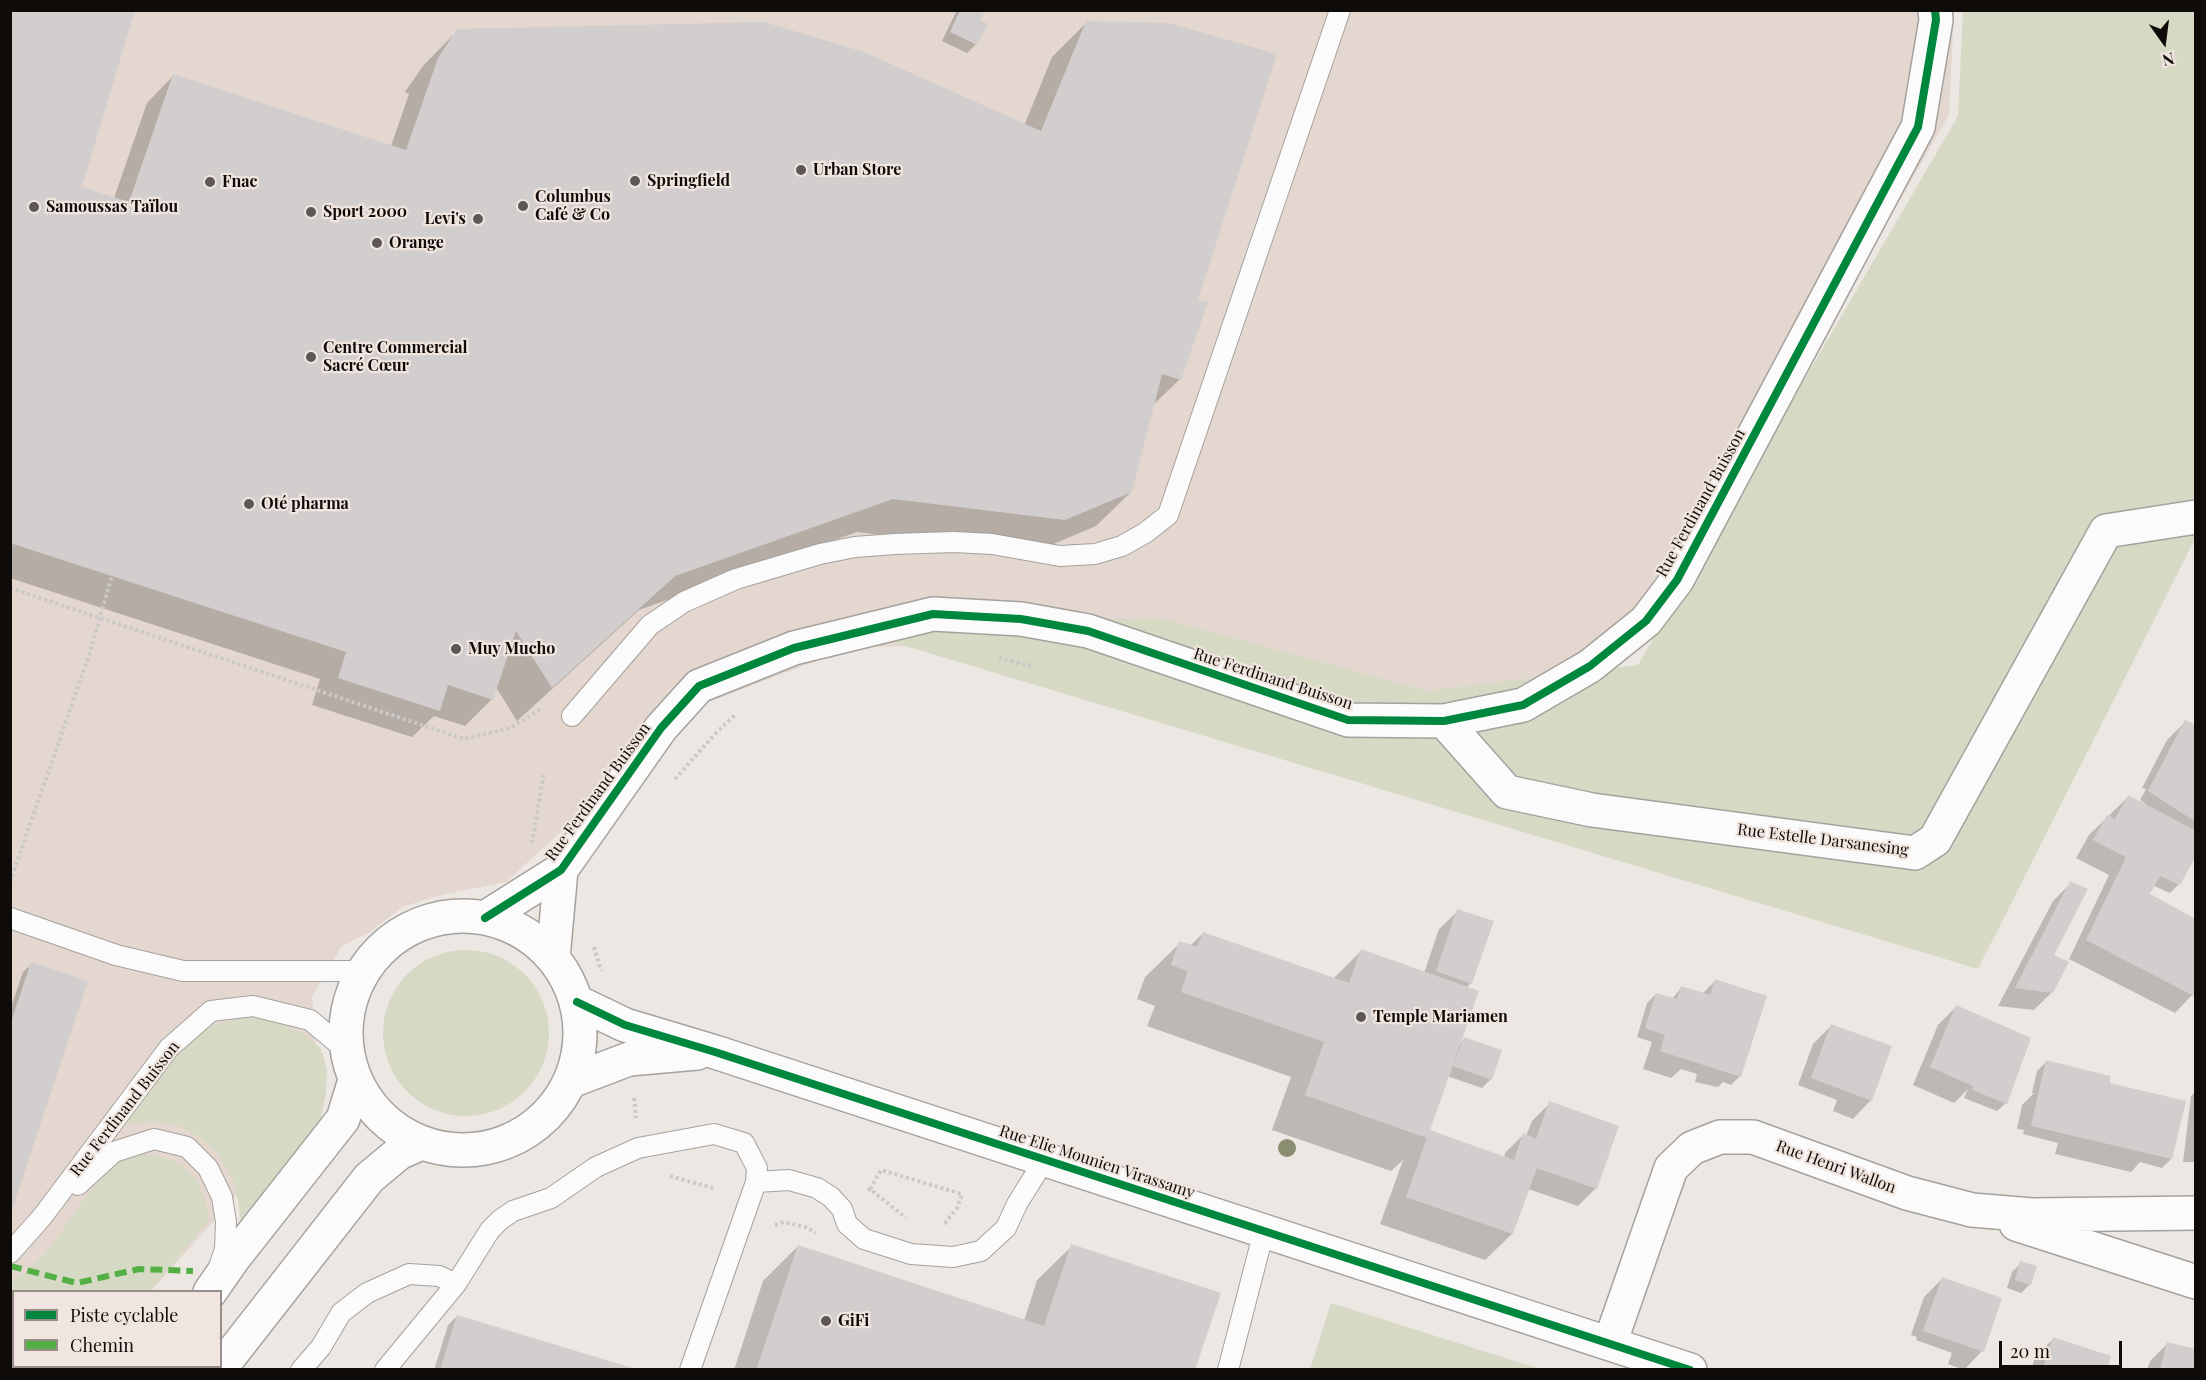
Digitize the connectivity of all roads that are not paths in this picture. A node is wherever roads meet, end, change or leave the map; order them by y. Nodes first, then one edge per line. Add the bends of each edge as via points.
1 (1341, 10) edge
2 (1935, 10) edge
3 (2196, 517) edge
4 (572, 716) dead end
5 (1444, 721) junction
6 (561, 870) junction
7 (10, 918) edge
8 (485, 918) junction
9 (553, 958) junction
10 (363, 971) junction
11 (577, 1002) junction
12 (715, 1052) junction
13 (351, 1066) junction
14 (571, 1081) junction
15 (421, 1143) junction
16 (1045, 1159) junction
17 (756, 1182) junction
18 (1972, 1210) junction
19 (2196, 1213) edge
20 (42, 1217) junction
21 (1264, 1231) junction
22 (10, 1253) edge
23 (2196, 1282) edge
24 (456, 1284) junction
25 (212, 1289) edge
26 (1610, 1343) junction
27 (222, 1366) edge
28 (301, 1370) edge
29 (385, 1370) edge
30 (690, 1370) edge
31 (1228, 1370) edge
32 (1690, 1370) edge

1 - 4 lane via 1168,515 1122,546 1095,554 1060,556 973,543 895,544 820,554 736,579 684,602 650,625
2 - 5 street, Rue Ferdinand Buisson via 1918,127 1677,580 1646,621 1590,666 1523,705
3 - 5 street, Rue Estelle Darsanesing via 2106,531 1935,840 1915,853 1592,810 1507,792
5 - 6 street, Rue Ferdinand Buisson via 1348,720 1088,631 1021,619 933,614 794,648 699,686 662,728
6 - 8 street, Rue Ferdinand Buisson
6 - 9 street, Rue Ferdinand Buisson
7 - 10 lane via 116,955 183,971
8 - 9 street via 522,932
8 - 10 street via 450,917 416,926 386,944
9 - 11 street via 568,979
10 - 13 street via 351,996 345,1023
11 - 12 street, Rue Elie Mounien Virassamy via 625,1025
11 - 14 street via 581,1042
12 - 14 street, Rue Elie Mounien Virassamy via 629,1059
12 - 16 street, Rue Elie Mounien Virassamy
13 - 15 street via 371,1107 394,1128
13 - 20 lane, Rue Ferdinand Buisson via 310,1020 253,1006 211,1011 169,1048
13 - 25 street, Rue Ferdinand Buisson via 343,1119
14 - 15 street via 552,1111 524,1133 492,1147 456,1150
15 - 27 street via 399,1153 369,1178
16 - 17 lane via 1006,1228 981,1251 953,1257 911,1254 864,1239 847,1224 842,1209 831,1197 817,1188 789,1180
16 - 21 street, Rue Elie Mounien Virassamy
17 - 24 lane via 757,1168 744,1143 714,1134 639,1148 596,1167 551,1198 513,1211 500,1220
17 - 30 lane
18 - 19 street, Rue Henri Wallon via 2032,1215
18 - 23 street
18 - 26 street, Rue Henri Wallon via 1907,1193 1753,1137 1720,1137 1692,1148 1671,1168
20 - 22 lane, Rue Ferdinand Buisson
20 - 25 lane, Rue Ferdinand Buisson via 114,1152 154,1139 188,1148 208,1168 222,1197 225,1249
21 - 26 street, Rue Elie Mounien Virassamy
21 - 31 lane
24 - 28 lane via 439,1276 409,1274 367,1293 341,1313 321,1347
24 - 29 lane
26 - 32 street, Rue Elie Mounien Virassamy

